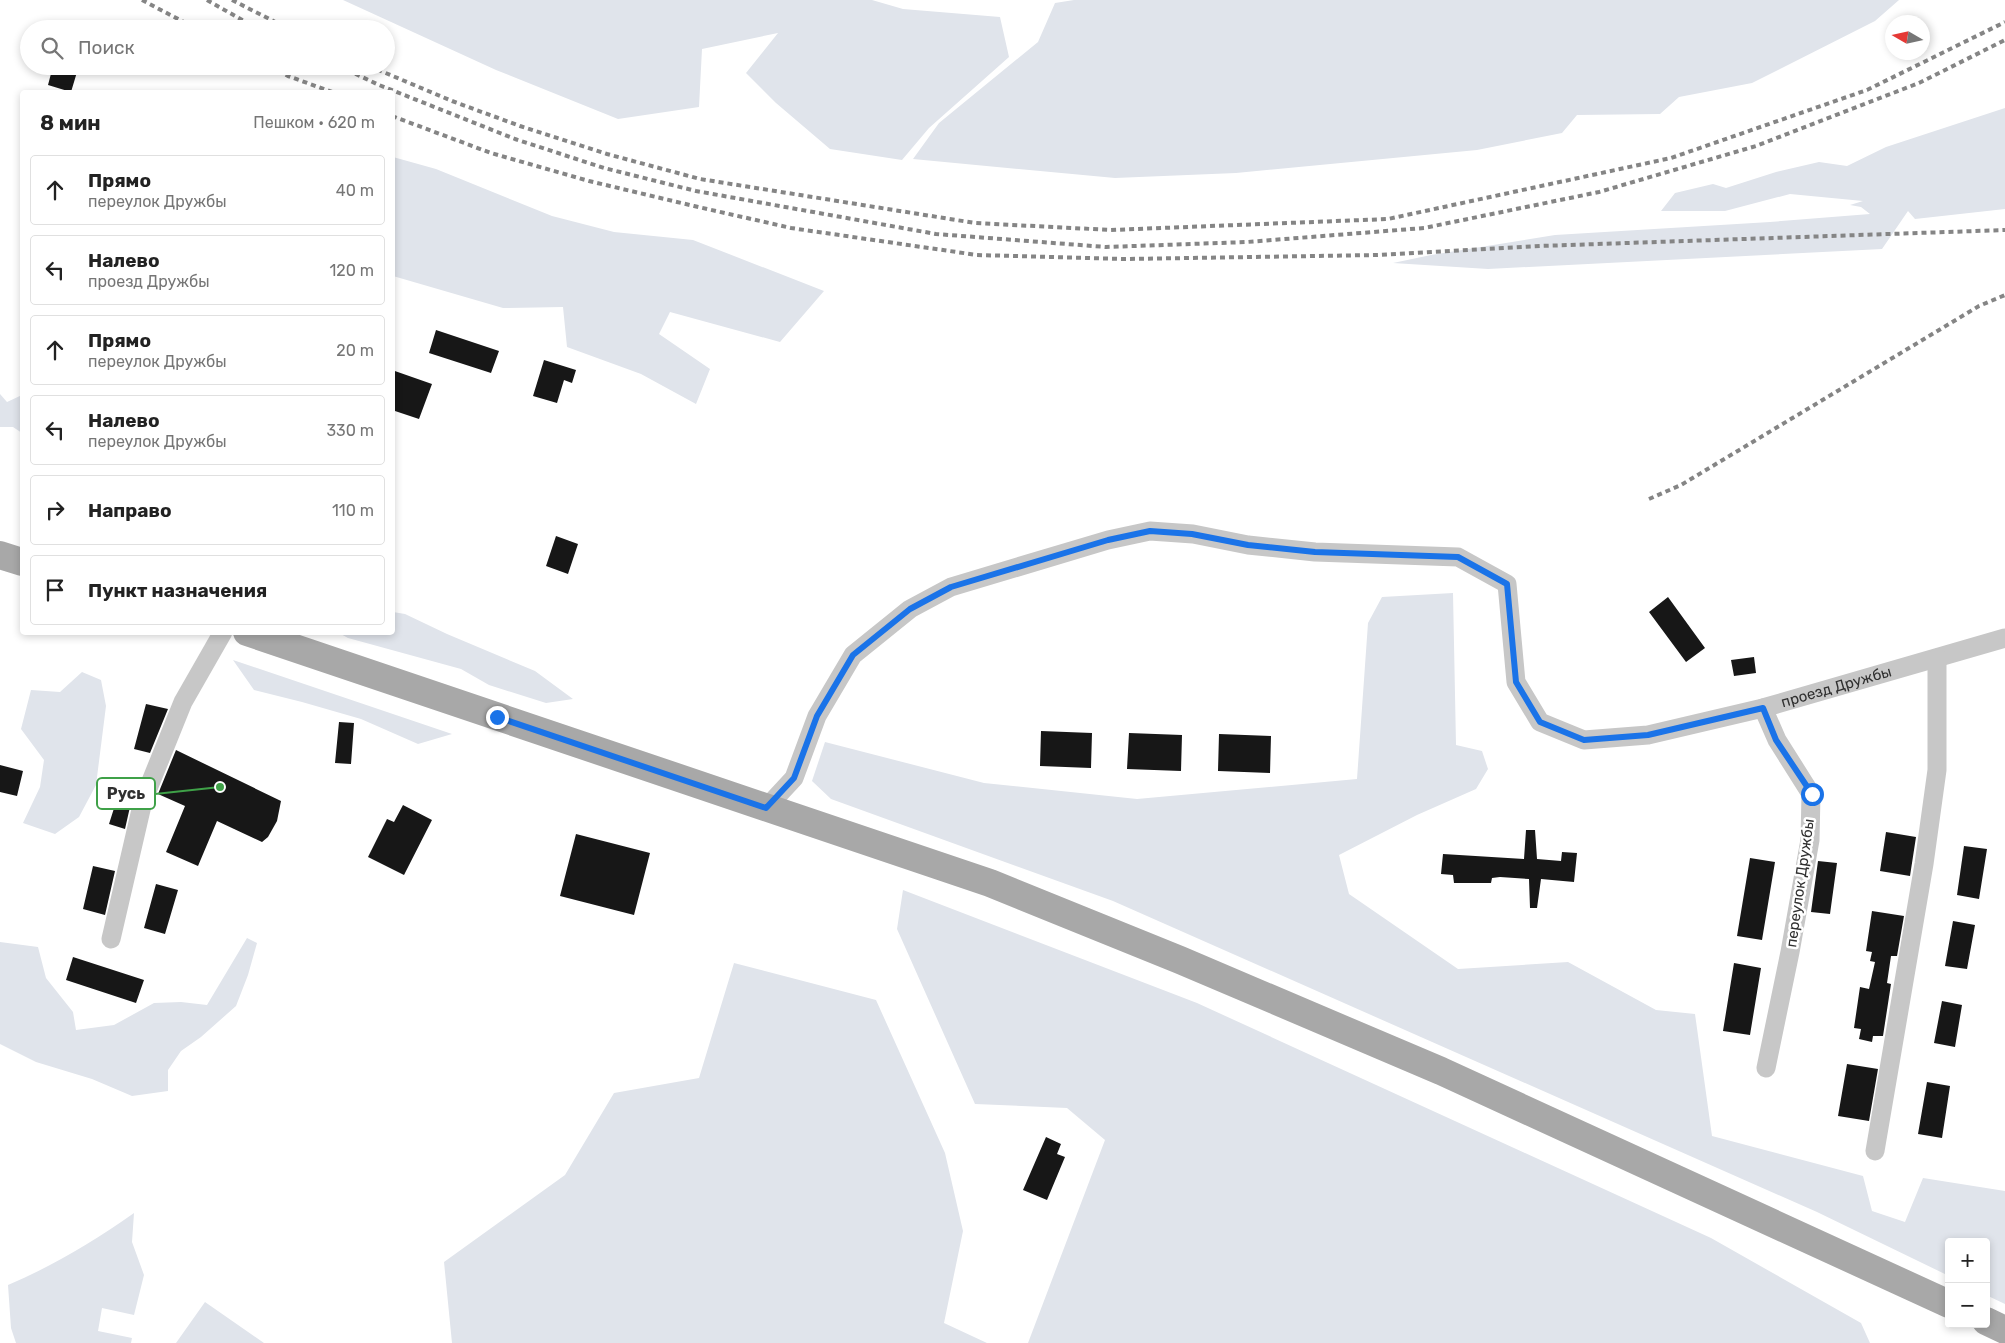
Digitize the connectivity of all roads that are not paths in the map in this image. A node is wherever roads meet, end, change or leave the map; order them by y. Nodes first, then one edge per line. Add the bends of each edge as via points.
1 (0, 555) edge
2 (20, 561) edge
3 (221, 635) edge
4 (256, 635) edge
5 (2005, 638) edge
6 (1937, 658) junction
7 (1763, 708) junction
8 (766, 808) junction
9 (111, 939) dead end
10 (1766, 1068) dead end
11 (1875, 1151) dead end
12 (1945, 1302) edge
13 (1990, 1323) edge
14 (2005, 1330) edge

1 - 2 main road
3 - 9 street via 183,702 143,801
4 - 8 main road
5 - 6 street, проезд Дружбы
6 - 7 street, проезд Дружбы
6 - 11 street via 1937,770
7 - 8 street, проезд Дружбы via 1648,735 1584,740 1540,722 1516,682 1507,584 1458,557 1315,552 1150,531 1108,540 951,587 910,609 853,655 817,716 794,778
7 - 10 street, переулок Дружбы via 1776,740 1812,794 1810,840
8 - 12 main road via 990,882 1189,964 1441,1071
13 - 14 main road

